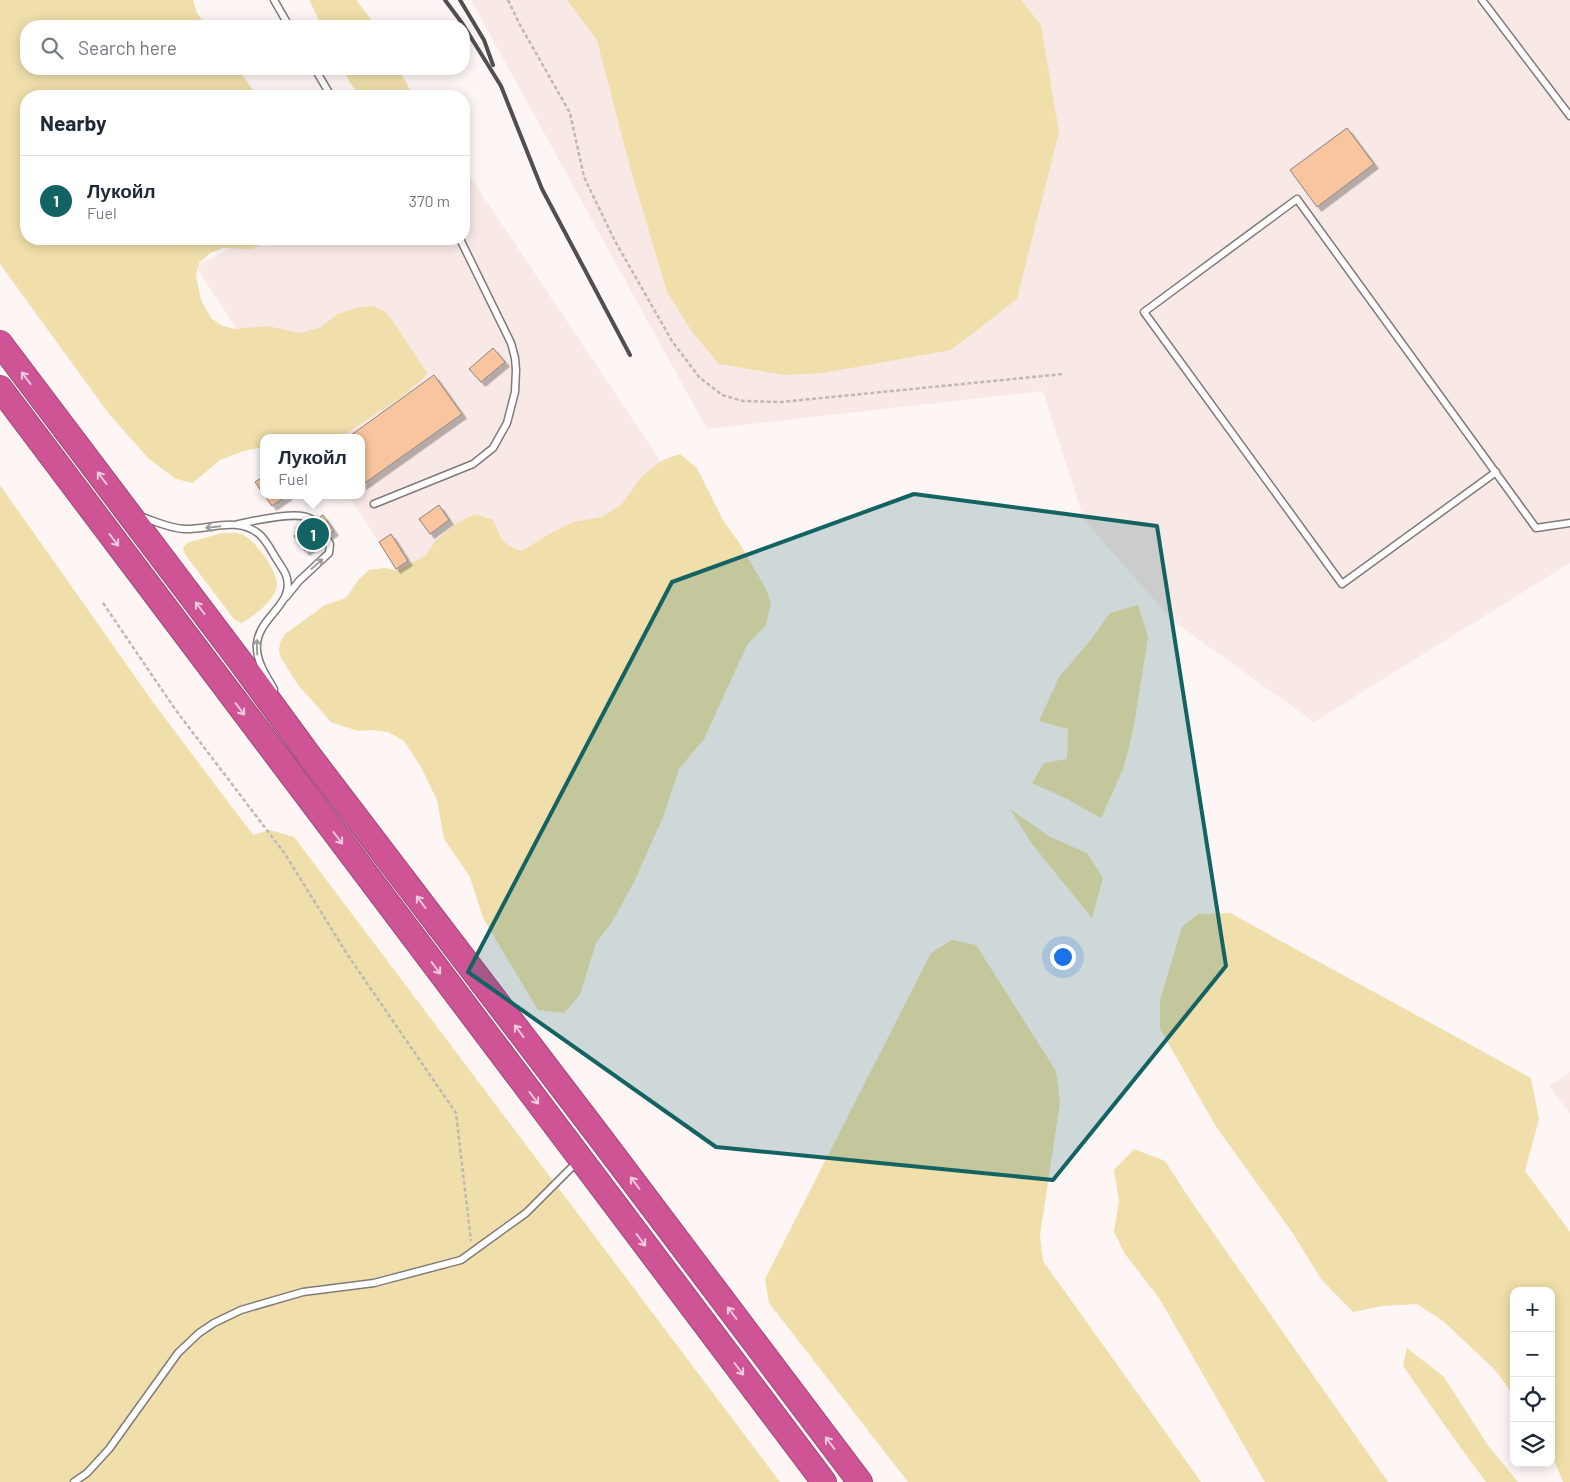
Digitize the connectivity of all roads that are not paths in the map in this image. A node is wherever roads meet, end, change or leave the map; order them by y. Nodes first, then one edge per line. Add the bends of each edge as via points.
1 (274, 0) edge
2 (1482, 0) edge
3 (286, 20) edge
4 (319, 75) edge
5 (327, 90) edge
6 (1570, 116) edge
7 (463, 245) edge
8 (0, 343) edge
9 (0, 388) edge
10 (1496, 472) junction
11 (374, 504) dead end
12 (127, 511) junction
13 (1570, 522) edge
14 (232, 524) junction
15 (284, 600) junction
16 (278, 696) dead end
17 (282, 705) dead end
18 (308, 754) junction
19 (580, 1159) junction
20 (74, 1482) edge
21 (824, 1482) edge
22 (860, 1482) edge

1 - 3 lane
2 - 6 lane
4 - 5 lane
7 - 11 lane via 511,343 515,358 515,392 507,423 493,448 472,464
12 -> 8 highway
9 -> 19 highway
10 - 10 lane via 1298,199 1144,312 1342,584
10 - 13 lane via 1536,528
14 -> 12 lane via 181,529
18 -> 12 highway
14 - 15 lane via 251,529 266,542 286,575
15 -> 14 lane via 299,581 329,554 330,544 313,520 301,516
16 -> 15 lane via 258,659 257,639 263,625
17 - 18 lane
22 -> 18 highway
19 - 20 lane via 526,1214 461,1260 374,1283 303,1292 241,1310 198,1333 178,1353 109,1449
19 -> 21 highway

